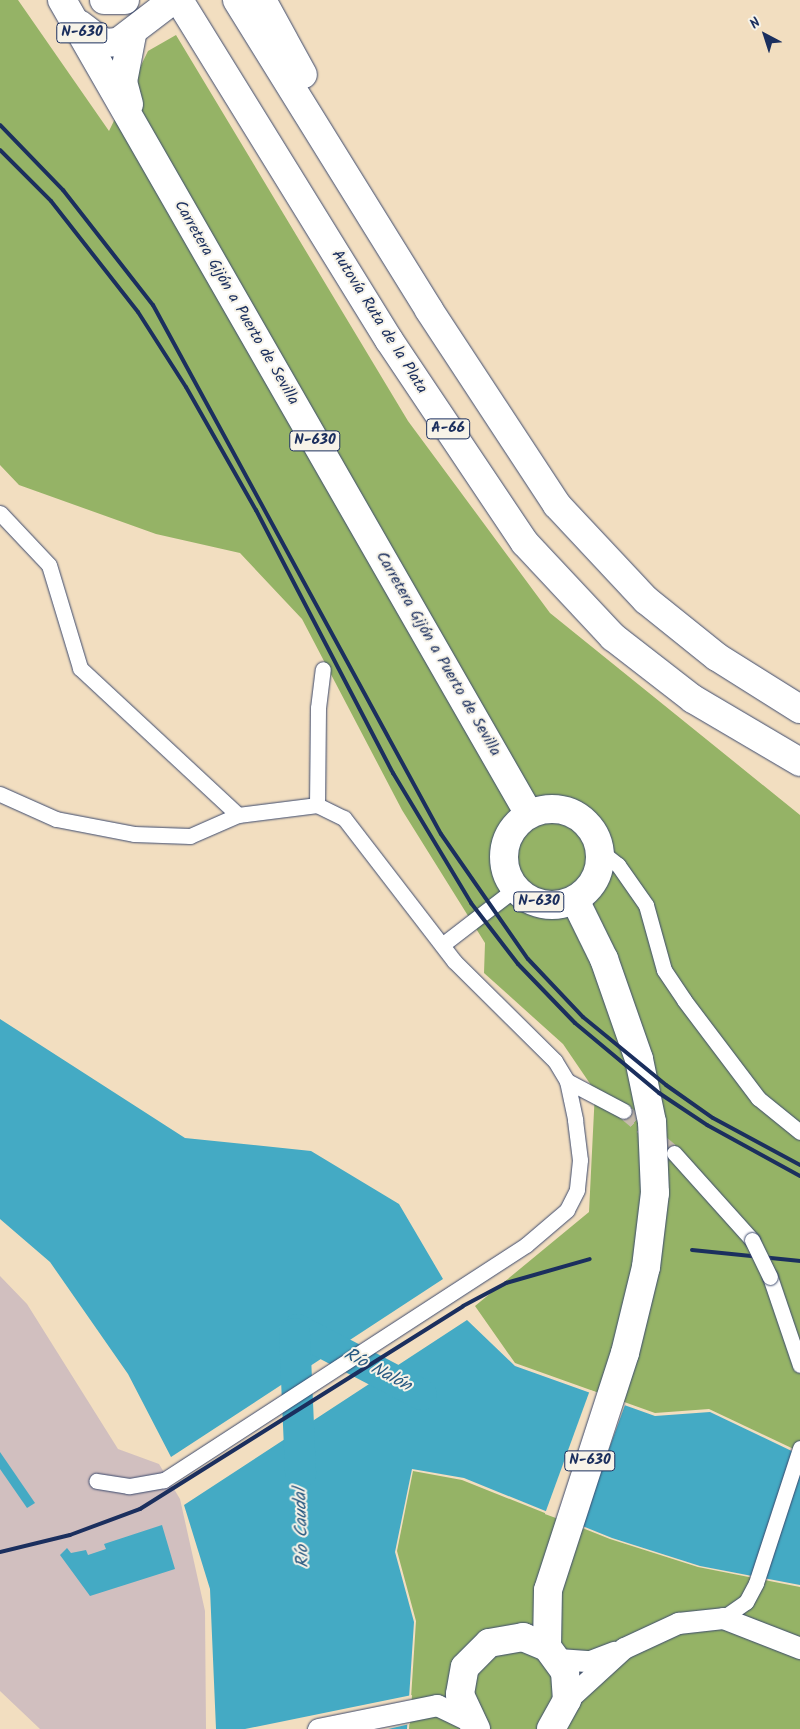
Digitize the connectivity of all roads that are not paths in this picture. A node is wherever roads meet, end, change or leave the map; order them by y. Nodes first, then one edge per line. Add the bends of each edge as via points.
1 (104, 0) edge
2 (125, 0) edge
3 (142, 0) edge
4 (237, 0) edge
5 (262, 0) edge
6 (180, 4) edge
7 (68, 10) edge
8 (132, 35) junction
9 (102, 55) junction
10 (135, 127) junction
11 (429, 310) junction
12 (0, 513) edge
13 (323, 669) dead end
14 (800, 709) edge
15 (800, 762) edge
16 (0, 794) edge
17 (317, 805) junction
18 (529, 814) junction
19 (238, 815) junction
20 (600, 850) junction
21 (516, 888) junction
22 (575, 900) junction
23 (442, 944) junction
24 (567, 1081) junction
25 (624, 1111) tunnel mouth
26 (800, 1132) edge
27 (674, 1153) tunnel mouth
28 (800, 1366) edge
29 (800, 1448) edge
30 (96, 1481) dead end
31 (551, 1580) junction
32 (723, 1618) junction
33 (505, 1637) junction
34 (624, 1648) junction
35 (800, 1648) edge
36 (553, 1653) junction
37 (465, 1667) junction
38 (437, 1705) junction
39 (560, 1720) edge
40 (472, 1724) edge
41 (318, 1729) edge

1 - 2 highway
3 - 9 highway
4 - 11 highway, A-66
5 - 11 highway
6 - 8 highway
6 - 15 highway, Autovía Ruta de la Plata / A-66 via 389,340 525,543 613,637 693,699
7 - 9 highway
8 - 9 highway
8 - 10 highway via 123,82
9 - 10 highway, Carretera Gijón a Puerto de Sevilla / N-630
10 - 18 highway, Carretera Gijón a Puerto de Sevilla / N-630
11 - 14 highway, A-66 via 563,512 646,600 717,657
12 - 19 street via 50,565 80,668
13 - 17 street via 318,708
16 - 19 street via 85,828 134,834 190,836
17 - 19 street
17 - 23 street via 344,818
18 - 20 highway via 547,808 566,810 588,826
18 - 21 highway, N-630 via 511,830 503,853 507,878
20 - 22 highway, N-630 via 599,870 590,888
20 - 26 street via 618,865 646,905 664,970 684,1000 758,1098
21 - 22 highway, N-630 via 524,898 549,906
21 - 23 street
22 - 31 highway, N-630 via 604,959 631,1032 652,1122 654,1202 646,1267 626,1353
23 - 24 street via 487,998 555,1061
24 - 25 street
24 - 30 street via 580,1160 578,1190 567,1210 526,1246 164,1480 129,1486
27 - 28 street, bridge via 752,1240 770,1277
29 - 32 street via 756,1583 746,1602
31 - 33 highway, N-630 via 530,1615
31 - 36 highway, N-630
32 - 34 street via 678,1623
32 - 35 street
33 - 36 highway via 523,1637
33 - 37 highway, N-630 via 482,1648
34 - 36 street via 590,1661
34 - 39 street
36 - 39 highway, N-630 via 566,1679
37 - 38 street
37 - 40 highway via 460,1694
38 - 40 street
38 - 41 street

